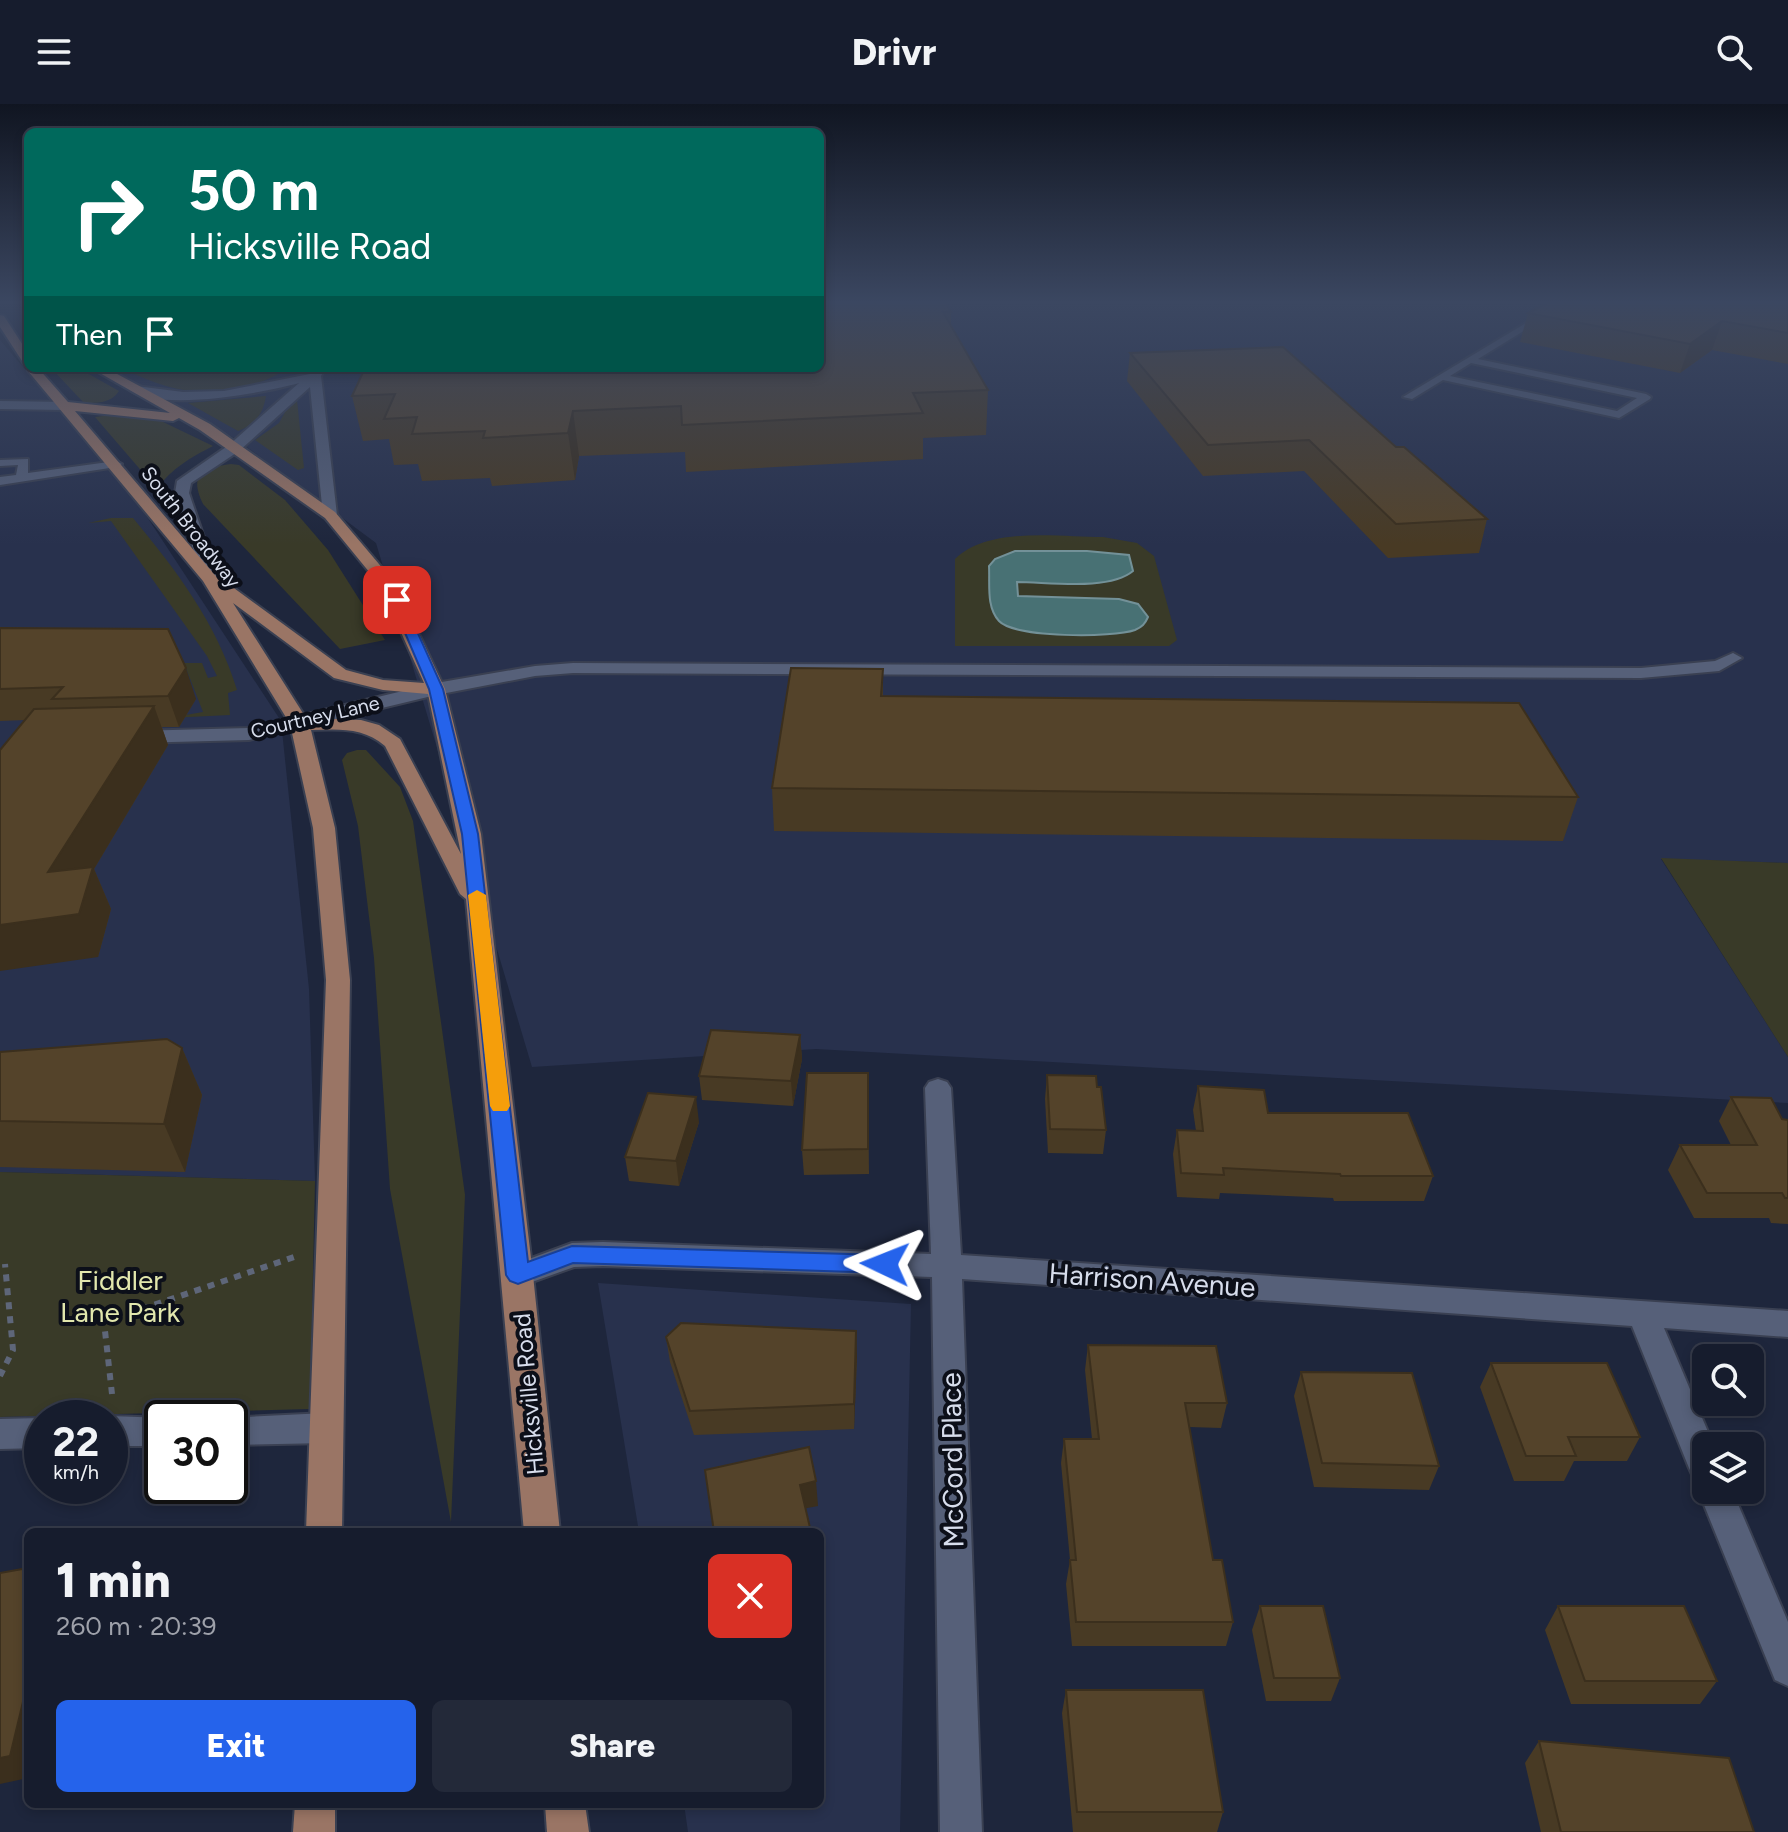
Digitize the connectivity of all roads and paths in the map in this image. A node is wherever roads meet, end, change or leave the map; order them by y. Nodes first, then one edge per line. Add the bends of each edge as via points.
1 (46, 384) edge
2 (125, 384) edge
3 (277, 384) edge
4 (304, 384) edge
5 (318, 384) edge
6 (1431, 384) edge
7 (1473, 384) edge
8 (1582, 384) edge
9 (136, 390) junction
10 (1408, 397) dead end
11 (0, 405) edge
12 (66, 406) junction
13 (187, 419) junction
14 (234, 448) junction
15 (0, 463) edge
16 (116, 464) junction
17 (21, 479) junction
18 (0, 481) edge
19 (330, 515) junction
20 (210, 579) junction
21 (1733, 658) dead end
22 (436, 689) junction
23 (300, 724) junction
24 (121, 738) edge
25 (479, 910) junction
26 (938, 1088) dead end
27 (333, 1244) junction
28 (5, 1264) dead end
29 (947, 1266) junction
30 (518, 1275) junction
31 (1643, 1314) junction
32 (1788, 1324) edge
33 (0, 1376) edge
34 (110, 1400) edge
35 (326, 1428) junction
36 (248, 1430) edge
37 (24, 1433) edge
38 (0, 1434) edge
39 (1692, 1434) edge
40 (1721, 1504) edge
41 (324, 1528) edge
42 (542, 1528) edge
43 (1788, 1667) edge
44 (315, 1808) edge
45 (565, 1808) edge
46 (314, 1832) edge
47 (568, 1832) edge
48 (961, 1832) edge

1 - 12 main road, South Broadway
2 - 9 main road, Hicksville Road
3 - 9 street via 234,396
4 - 14 street
5 - 19 street
6 - 10 lane
7 - 8 lane via 1619,415 1646,397
9 - 13 main road, Hicksville Road
11 - 12 street
12 - 13 main road
12 - 16 main road, South Broadway
13 - 14 main road, Hicksville Road
14 - 19 main road, Hicksville Road
14 - 20 street via 184,481 182,493
15 - 17 lane via 24,461
16 - 17 lane
16 - 20 main road, South Broadway
17 - 18 lane
19 - 22 main road, Hicksville Road via 387,583
20 - 22 main road via 340,674 383,685
20 - 23 main road, South Broadway
21 - 22 street, Courtney Lane via 1719,666 1641,673 573,668
22 - 23 street, Courtney Lane
22 - 25 main road, Hicksville Road via 470,834
23 - 24 street, Courtney Lane via 249,734
23 - 25 main road via 381,730 393,743
23 - 27 main road via 324,828 338,980
25 - 30 main road, Hicksville Road
26 - 29 street, McCord Place
27 - 34 path via 104,1322
27 - 35 main road
28 - 33 path via 13,1350
29 - 30 street, Harrison Avenue via 572,1255
29 - 31 street, Harrison Avenue
29 - 48 street, McCord Place
30 - 42 main road, Hicksville Road
31 - 32 street, Harrison Avenue
31 - 39 street
35 - 36 street
35 - 41 main road
37 - 38 street
40 - 43 street
44 - 46 main road
45 - 47 main road

